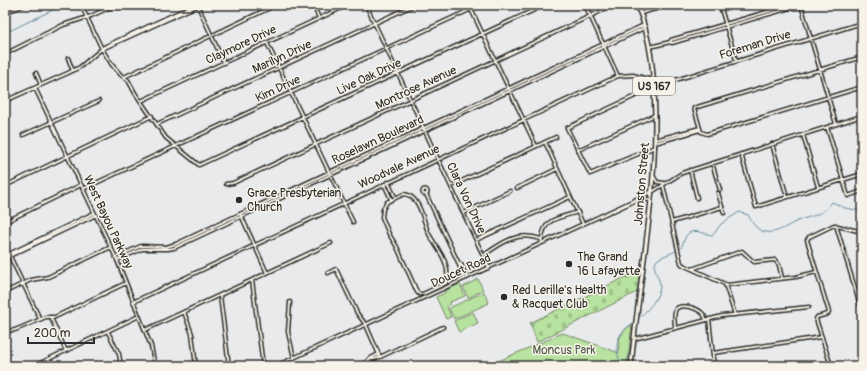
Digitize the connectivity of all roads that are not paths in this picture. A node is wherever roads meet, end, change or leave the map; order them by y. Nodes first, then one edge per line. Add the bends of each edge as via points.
1 (24, 5) edge
2 (81, 5) edge
3 (115, 5) edge
4 (194, 5) edge
5 (198, 5) edge
6 (276, 5) edge
7 (313, 5) edge
8 (348, 5) edge
9 (366, 5) edge
10 (414, 5) edge
11 (469, 5) edge
12 (480, 5) edge
13 (545, 5) edge
14 (585, 5) edge
15 (614, 5) edge
16 (638, 5) edge
17 (670, 5) edge
18 (720, 5) edge
19 (790, 5) edge
20 (800, 5) edge
21 (471, 9) junction
22 (781, 9) junction
23 (5, 13) edge
24 (641, 13) junction
25 (590, 16) junction
26 (87, 17) junction
27 (320, 18) junction
28 (375, 23) junction
29 (862, 23) edge
30 (726, 25) junction
31 (645, 26) junction
32 (484, 34) junction
33 (211, 36) junction
34 (810, 38) junction
35 (267, 43) junction
36 (604, 45) junction
37 (387, 48) junction
38 (650, 48) junction
39 (102, 49) junction
40 (5, 54) edge
41 (862, 57) edge
42 (68, 58) dead end
43 (496, 60) junction
44 (736, 60) junction
45 (224, 63) junction
46 (280, 68) junction
47 (819, 70) junction
48 (73, 71) junction
49 (36, 73) dead end
50 (398, 74) junction
51 (618, 76) junction
52 (124, 77) junction
53 (654, 81) junction
54 (41, 85) junction
55 (862, 87) edge
56 (35, 88) junction
57 (510, 89) junction
58 (654, 89) junction
59 (291, 93) junction
60 (828, 97) junction
61 (411, 100) junction
62 (5, 101) edge
63 (99, 101) dead end
64 (141, 102) junction
65 (655, 114) junction
66 (152, 116) junction
67 (862, 116) edge
68 (303, 118) junction
69 (524, 119) junction
70 (51, 122) junction
71 (157, 124) junction
72 (836, 124) junction
73 (827, 127) junction
74 (424, 129) junction
75 (700, 129) junction
76 (23, 135) dead end
77 (803, 135) junction
78 (556, 137) dead end
79 (545, 142) junction
80 (655, 143) junction
81 (772, 144) junction
82 (315, 145) junction
83 (176, 146) junction
84 (536, 146) junction
85 (578, 150) junction
86 (741, 154) junction
87 (67, 156) junction
88 (438, 159) junction
89 (712, 163) junction
90 (557, 169) junction
91 (690, 170) junction
92 (329, 174) junction
93 (862, 174) edge
94 (654, 177) junction
95 (843, 180) junction
96 (388, 182) junction
97 (226, 184) dead end
98 (384, 184) junction
99 (664, 184) junction
100 (81, 185) junction
101 (5, 186) edge
102 (451, 186) junction
103 (517, 188) dead end
104 (818, 188) junction
105 (83, 189) junction
106 (720, 190) dead end
107 (510, 191) dead end
108 (652, 191) junction
109 (862, 191) edge
110 (718, 193) dead end
111 (426, 194) dead end
112 (395, 197) junction
113 (570, 197) junction
114 (787, 197) junction
115 (697, 198) dead end
116 (391, 199) junction
117 (651, 202) junction
118 (344, 203) junction
119 (722, 207) junction
120 (578, 212) junction
121 (464, 213) junction
122 (724, 213) dead end
123 (95, 214) junction
124 (241, 215) junction
125 (597, 218) junction
126 (5, 222) edge
127 (353, 222) dead end
128 (672, 222) junction
129 (583, 224) junction
130 (836, 225) junction
131 (862, 232) edge
132 (541, 239) junction
133 (476, 240) junction
134 (331, 243) dead end
135 (542, 243) junction
136 (254, 245) junction
137 (5, 246) edge
138 (111, 247) junction
139 (9, 255) junction
140 (484, 255) junction
141 (5, 257) edge
142 (116, 259) junction
143 (458, 262) junction
144 (489, 268) junction
145 (692, 269) junction
146 (816, 272) junction
147 (267, 273) junction
148 (328, 273) dead end
149 (467, 278) junction
150 (782, 278) junction
151 (464, 279) junction
152 (252, 280) junction
153 (23, 283) junction
154 (126, 283) junction
155 (446, 283) junction
156 (725, 284) junction
157 (448, 287) junction
158 (5, 292) edge
159 (220, 295) junction
160 (133, 302) junction
161 (290, 302) dead end
162 (860, 305) dead end
163 (809, 307) dead end
164 (184, 312) junction
165 (735, 315) junction
166 (139, 316) junction
167 (51, 318) junction
168 (40, 319) junction
169 (710, 319) junction
170 (706, 320) junction
171 (366, 325) junction
172 (444, 327) dead end
173 (676, 328) junction
174 (145, 330) junction
175 (7, 331) dead end
176 (108, 331) junction
177 (822, 337) junction
178 (634, 339) junction
179 (66, 351) junction
180 (713, 353) junction
181 (379, 356) junction
182 (294, 358) junction
183 (34, 366) edge
184 (121, 366) edge
185 (155, 366) edge
186 (196, 366) edge
187 (229, 366) edge
188 (263, 366) edge
189 (276, 366) edge
190 (362, 366) edge
191 (631, 366) edge
192 (714, 366) edge
193 (831, 366) edge

1 - 23 street
2 - 26 street
3 - 26 street
4 - 39 street
5 - 33 street
5 - 39 street
6 - 33 street
7 - 27 street
8 - 27 street, Claymore Drive
9 - 28 street, Clara Von Drive
10 - 28 street, Marilyn Drive
11 - 21 street
12 - 21 street, Kim Drive
13 - 32 street, Live Oak Drive
14 - 25 street
15 - 25 street, Montrose Avenue
16 - 24 main road, Johnston Street / US 167
17 - 24 street
18 - 30 street
19 - 22 street
20 - 22 street
20 - 34 street
21 - 32 street
21 - 37 street, Kim Drive
22 - 30 street
24 - 31 main road, Johnston Street / US 167
25 - 36 street
25 - 43 street, Montrose Avenue
26 - 39 street
26 - 40 street via 63,25
27 - 35 street, Claymore Drive
28 - 37 street, Clara Von Drive
28 - 46 street, Marilyn Drive
29 - 34 street, Foreman Drive
30 - 38 street
30 - 44 street
31 - 36 street, Roselawn Boulevard
31 - 38 main road, Johnston Street / US 167
32 - 43 street
32 - 50 street, Live Oak Drive
33 - 45 street
33 - 52 street
34 - 44 street, Foreman Drive
34 - 47 street
35 - 45 street, Claymore Drive
35 - 46 street
36 - 51 street
36 - 57 street, Roselawn Boulevard
37 - 50 street, Clara Von Drive
37 - 59 street, Kim Drive
38 - 53 main road, Johnston Street / US 167
39 - 48 street
39 - 52 street via 112,65
41 - 47 street
42 - 48 street
43 - 57 street
43 - 61 street, Montrose Avenue
44 - 53 street, Foreman Drive via 669,82
45 - 64 street, Claymore Drive
46 - 59 street
46 - 71 street, Marilyn Drive
47 - 60 street
47 - 75 street via 694,108
48 - 54 street
49 - 54 street
50 - 61 street, Clara Von Drive
50 - 68 street, Live Oak Drive
51 - 53 street, Woodvale Avenue via 633,75
51 - 69 street, Woodvale Avenue
52 - 64 street
53 - 58 main road, Johnston Street / US 167
54 - 56 street
55 - 60 street
56 - 62 street
56 - 70 street, West Bayou Parkway
57 - 69 street
57 - 74 street, Roselawn Boulevard
58 - 65 main road, Johnston Street / US 167
58 - 85 street via 567,128
59 - 68 street
59 - 83 street, Kim Drive
60 - 72 street
60 - 75 street via 710,133 704,134
61 - 74 street, Clara Von Drive
61 - 82 street, Montrose Avenue
63 - 70 street
64 - 66 street
65 - 80 main road, Johnston Street / US 167
65 - 85 street
66 - 71 street
66 - 87 street
67 - 72 street, Doucet Road
68 - 82 street
68 - 83 street, Live Oak Drive via 200,165
69 - 84 street
69 - 88 street, Woodvale Avenue
70 - 76 street
70 - 87 street, West Bayou Parkway
71 - 83 street via 166,138
72 - 73 street, Doucet Road
73 - 77 street, Doucet Road
73 - 95 street
74 - 88 street, Clara Von Drive
74 - 92 street, Roselawn Boulevard
75 - 80 street
77 - 81 street, Doucet Road
77 - 104 street
78 - 79 street
79 - 84 street
79 - 90 street
80 - 85 street via 590,174
80 - 94 main road, Johnston Street / US 167
81 - 86 street, Doucet Road
81 - 114 street
82 - 92 street
82 - 97 street, Montrose Avenue
83 - 105 street, Kim Drive
84 - 102 street
86 - 89 street, Doucet Road
86 - 114 street via 756,207
87 - 100 street, West Bayou Parkway
87 - 101 street
88 - 96 street, Woodvale Avenue
88 - 102 street, Clara Von Drive
89 - 91 street, Doucet Road
89 - 106 street
90 - 103 street
90 - 113 street
91 - 99 street, Doucet Road
91 - 115 street
92 - 118 street
92 - 124 street, Roselawn Boulevard
93 - 95 street
94 - 99 street via 658,183
94 - 108 main road, Johnston Street / US 167
95 - 104 street
95 - 109 street via 848,196
96 - 98 street, Woodvale Avenue
96 - 112 street
98 - 116 street
98 - 118 street, Woodvale Avenue
99 - 108 street, Doucet Road
99 - 128 street
100 - 105 street, West Bayou Parkway
100 - 126 street
102 - 121 street, Clara Von Drive
104 - 114 street
105 - 123 street, West Bayou Parkway
107 - 121 street
108 - 117 main road, Johnston Street / US 167
108 - 125 street, Doucet Road
110 - 119 street
111 - 143 street
112 - 116 street
112 - 155 street via 406,194 418,205 429,234 446,264
113 - 120 street
113 - 133 street
116 - 155 street via 385,205 383,219 417,292 423,294
117 - 125 street via 644,197
117 - 178 main road, Johnston Street / US 167
118 - 127 street
118 - 136 street, Woodvale Avenue
119 - 122 street
119 - 128 street
120 - 129 street
120 - 132 street via 552,220 544,229
121 - 133 street, Clara Von Drive
123 - 138 street, West Bayou Parkway
123 - 139 street
124 - 136 street
124 - 142 street, Roselawn Boulevard via 177,245 138,249
125 - 129 street, Doucet Road
128 - 145 street via 682,264
129 - 135 street, Doucet Road
130 - 131 street
130 - 146 street via 807,240
130 - 162 street
132 - 135 street
132 - 140 street via 524,235 504,242
133 - 140 street, Clara Von Drive
134 - 147 street
135 - 144 street, Doucet Road
136 - 147 street
136 - 160 street, Woodvale Avenue
137 - 139 street
138 - 142 street, West Bayou Parkway
138 - 153 street via 48,277 35,278
139 - 141 street
139 - 153 street
140 - 144 street, Clara Von Drive
142 - 154 street, West Bayou Parkway
143 - 149 street
143 - 151 street
144 - 149 street, Doucet Road
145 - 150 street via 742,251 755,262 775,260
145 - 156 street
146 - 150 street
146 - 177 street via 829,312 816,318
147 - 152 street
148 - 171 street via 336,269 357,313
149 - 151 street, Doucet Road
150 - 156 street
151 - 157 street, Doucet Road
152 - 159 street
152 - 188 street
153 - 158 street
153 - 168 street
154 - 160 street, West Bayou Parkway
154 - 167 street
155 - 157 street
156 - 165 street
157 - 171 street, Doucet Road
159 - 164 street
159 - 187 street
160 - 166 street, West Bayou Parkway
161 - 182 street via 288,332
163 - 165 street
164 - 174 street
164 - 186 street via 192,334
165 - 169 street
166 - 174 street, West Bayou Parkway
166 - 176 street
167 - 168 street
167 - 179 street
168 - 175 street
169 - 170 street
169 - 180 street
170 - 173 street
170 - 173 street via 698,310 680,306 675,312
171 - 181 street
171 - 182 street, Doucet Road
172 - 181 street
173 - 178 street
174 - 185 street, West Bayou Parkway via 153,351
176 - 179 street
176 - 184 street via 119,354
177 - 180 street
177 - 193 street
178 - 191 main road, Johnston Street / US 167
179 - 183 street
180 - 192 street
181 - 190 street
182 - 189 street, Doucet Road

